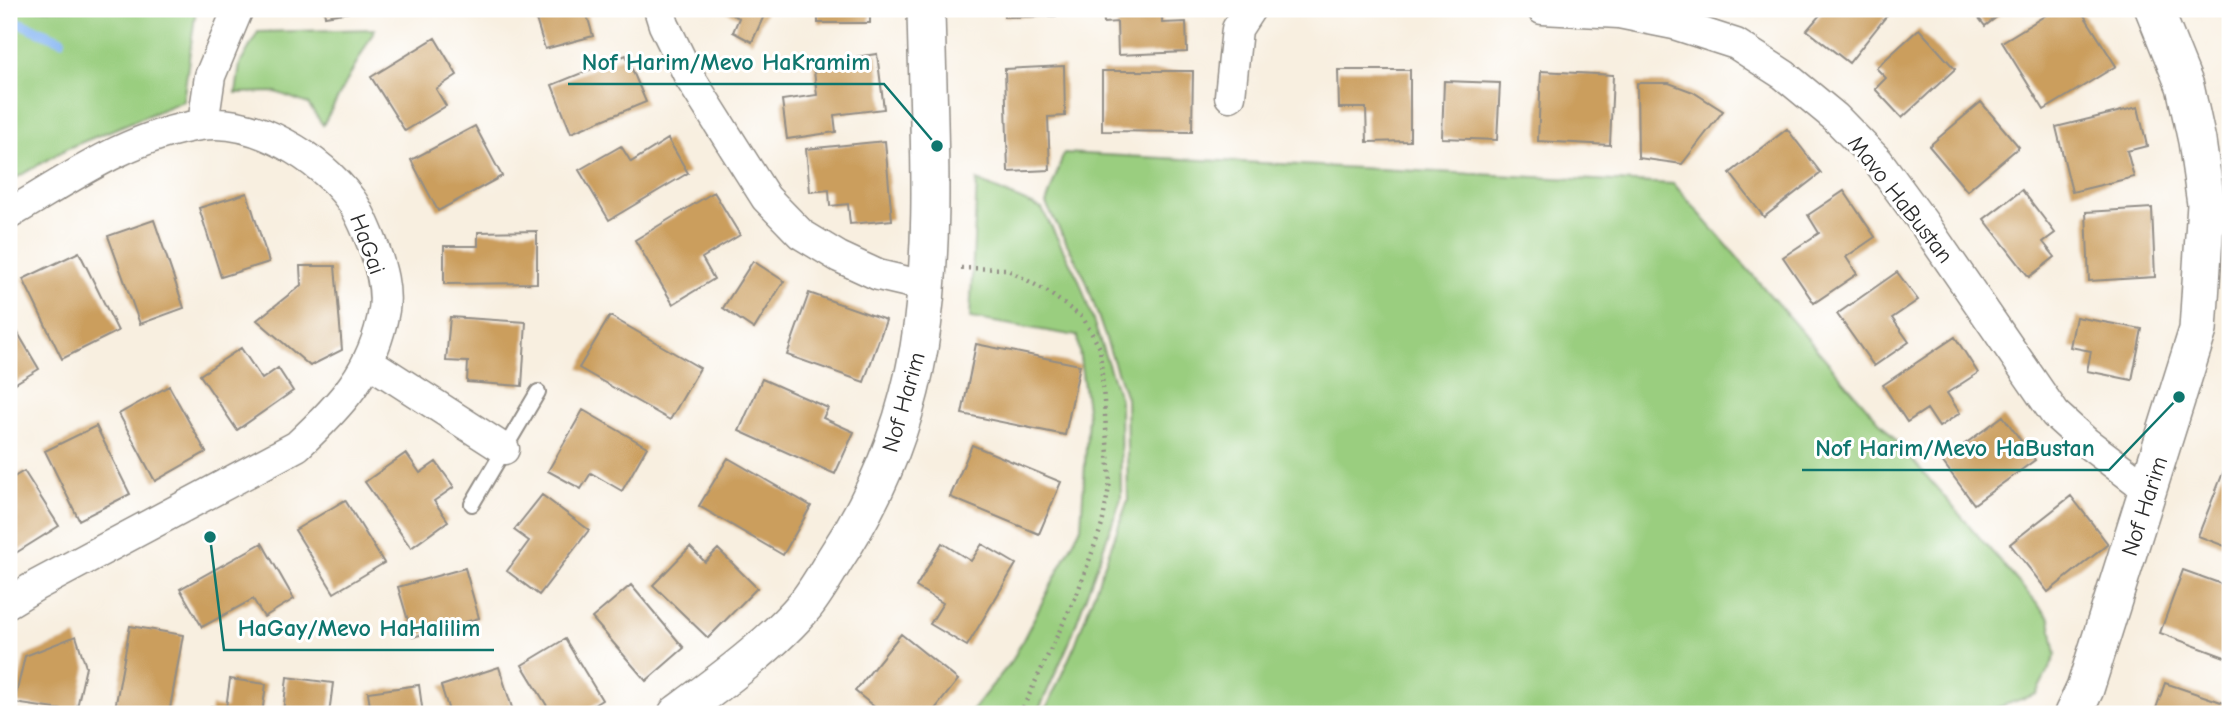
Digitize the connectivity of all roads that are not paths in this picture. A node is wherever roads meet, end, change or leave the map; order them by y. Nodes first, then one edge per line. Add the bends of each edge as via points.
1 (238, 9) edge
2 (659, 9) edge
3 (926, 9) edge
4 (1250, 9) edge
5 (1542, 9) edge
6 (2154, 9) edge
7 (1230, 96) dead end
8 (203, 124) junction
9 (9, 214) edge
10 (926, 276) junction
11 (369, 362) junction
12 (538, 392) dead end
13 (504, 449) junction
14 (2149, 490) junction
15 (471, 504) dead end
16 (9, 602) edge
17 (677, 714) edge
18 (2073, 714) edge

1 - 8 street via 210,76
2 - 10 street via 690,78 766,198 801,234 878,275
3 - 10 street, Nof Harim via 930,206
4 - 7 street via 1237,29
5 - 14 street, Mavo HaBustan via 1619,13 1674,24 1737,44 1784,75 1878,161 2054,414
6 - 14 street, Nof Harim via 2185,86 2206,204 2198,330
8 - 9 street, HaGai via 152,137 102,160
8 - 11 street, HaGai via 246,128 291,146 322,169 352,201 382,272 384,308
10 - 17 street, Nof Harim via 919,349 899,430 873,495 806,604 764,645
11 - 13 street
11 - 16 street, HaGai via 333,413 296,446
12 - 13 lane
13 - 15 lane
14 - 18 street, Nof Harim

